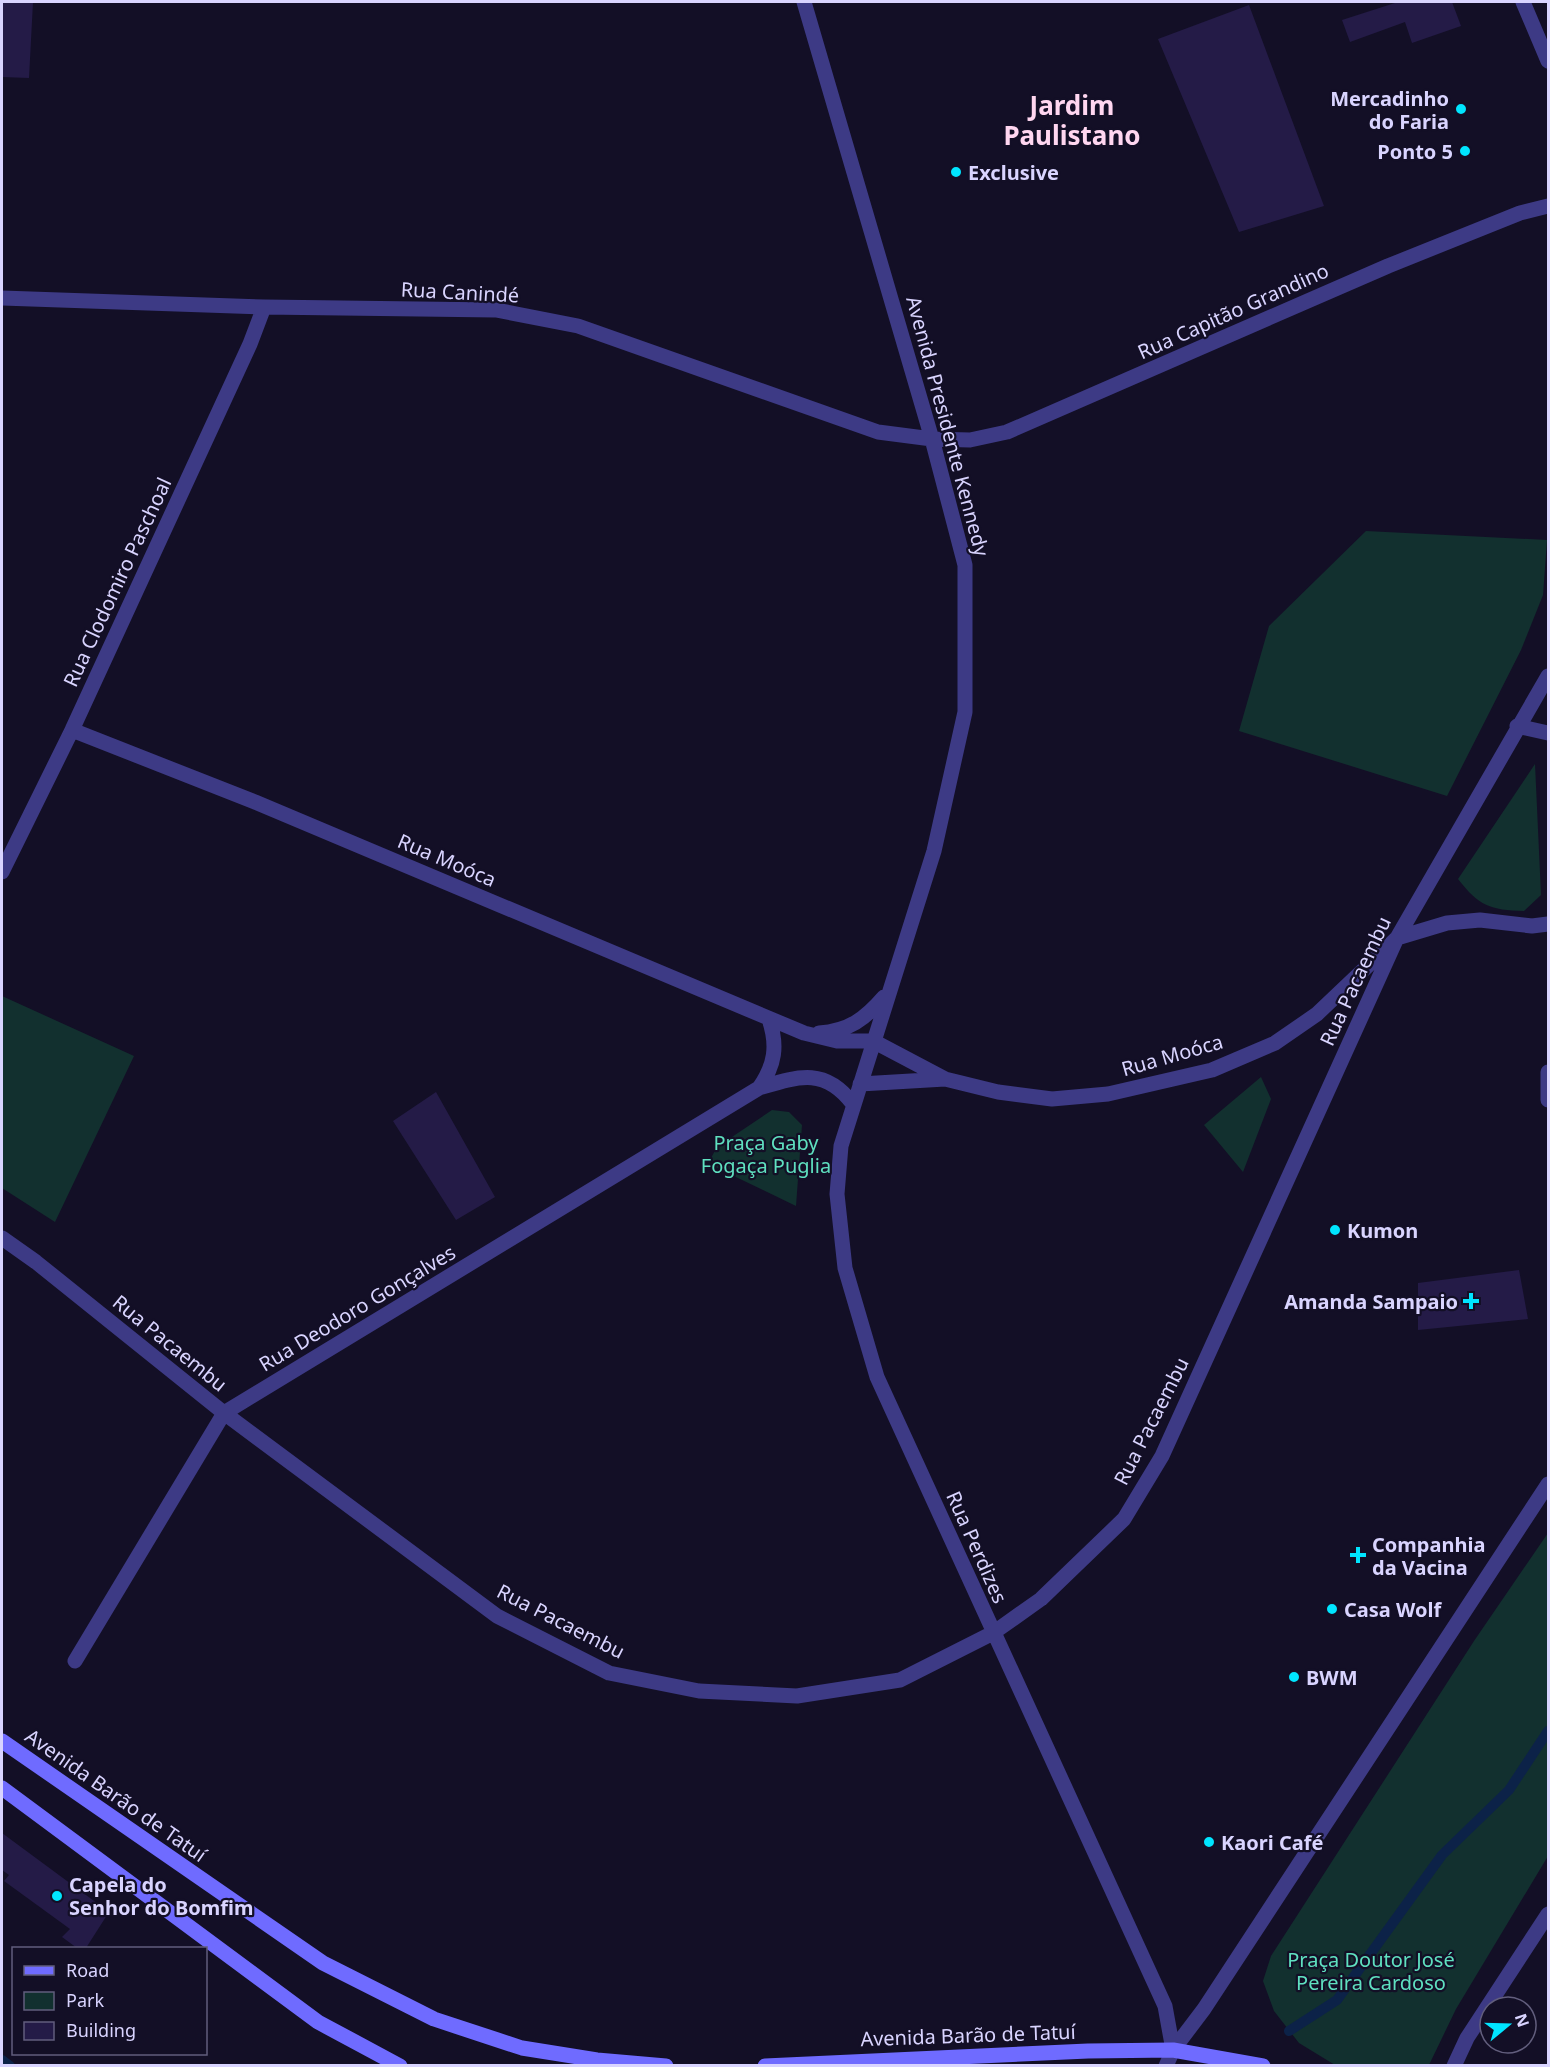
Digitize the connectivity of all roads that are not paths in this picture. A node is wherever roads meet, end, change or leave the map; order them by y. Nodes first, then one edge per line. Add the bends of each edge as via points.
1 (804, 2) edge
2 (1523, 2) edge
3 (1548, 61) edge
4 (1548, 206) edge
5 (2, 298) edge
6 (264, 307) junction
7 (932, 439) junction
8 (1548, 676) edge
9 (1517, 726) junction
10 (72, 730) junction
11 (1548, 733) edge
12 (2, 872) edge
13 (1548, 924) edge
14 (1397, 938) junction
15 (887, 994) junction
16 (769, 1019) junction
17 (804, 1033) junction
18 (873, 1041) junction
19 (1548, 1072) edge
20 (945, 1079) junction
21 (860, 1084) junction
22 (759, 1088) junction
23 (1548, 1100) edge
24 (854, 1104) junction
25 (2, 1238) edge
26 (224, 1413) junction
27 (1548, 1484) edge
28 (993, 1633) junction
29 (75, 1661) dead end
30 (2, 1741) edge
31 (2, 1788) edge
32 (1548, 1914) edge
33 (1173, 2050) junction
34 (400, 2066) edge
35 (666, 2066) edge
36 (765, 2066) edge
37 (1166, 2066) edge
38 (1263, 2066) edge
39 (1454, 2066) edge

1 - 7 street, Avenida Presidente Kennedy
2 - 3 street
4 - 7 street, Rua Capitão Grandino via 1520,213 1388,266 1007,432 970,440
5 - 6 street, Rua Canindé
6 - 7 street, Rua Canindé via 496,310 578,326 878,432
6 - 10 street, Rua Clodomiro Paschoal
7 - 15 street, Avenida Presidente Kennedy via 964,565 965,712 934,851
8 - 9 street, Rua Pacaembu
9 - 11 street
9 - 14 street, Rua Pacaembu
10 - 12 street, Rua Clodomiro Paschoal
10 - 16 street, Rua Moóca via 255,802
13 - 14 street, Rua Moóca via 1458,922
14 - 20 street, Rua Moóca via 1317,1014 1275,1043 1212,1070 1108,1094 1052,1099 998,1092
14 - 28 street, Rua Pacaembu via 1162,1455 1124,1519 1041,1599
15 - 17 street, Rua Moóca via 867,1017 849,1028
15 - 18 street, Avenida Presidente Kennedy
16 - 17 street, Rua Moóca
16 - 22 street via 775,1054 769,1074
17 - 18 street, Rua Moóca via 837,1041
18 - 20 street, Rua Moóca
18 - 21 street, Rua Perdizes
19 - 23 street
20 - 21 street, Rua Moóca
21 - 24 street, Rua Perdizes
22 - 24 street, Rua Deodoro Gonçalves via 799,1077 823,1079 841,1088
22 - 26 street, Rua Deodoro Gonçalves
24 - 28 street, Rua Perdizes via 841,1146 837,1194 845,1268 877,1377
25 - 26 street, Rua Pacaembu
26 - 28 street, Rua Pacaembu via 497,1616 609,1673 699,1691 797,1696 900,1680
26 - 29 street, Rua Deodoro Gonçalves
27 - 33 street via 1211,1999
28 - 33 street, Rua Perdizes via 1165,2006
30 - 35 main road, Avenida Barão de Tatuí via 324,1963 434,2019 522,2048
31 - 34 main road via 318,2022
32 - 39 street via 1467,2038
33 - 36 main road, Avenida Barão de Tatuí
33 - 37 street
33 - 38 main road, Avenida Barão de Tatuí

